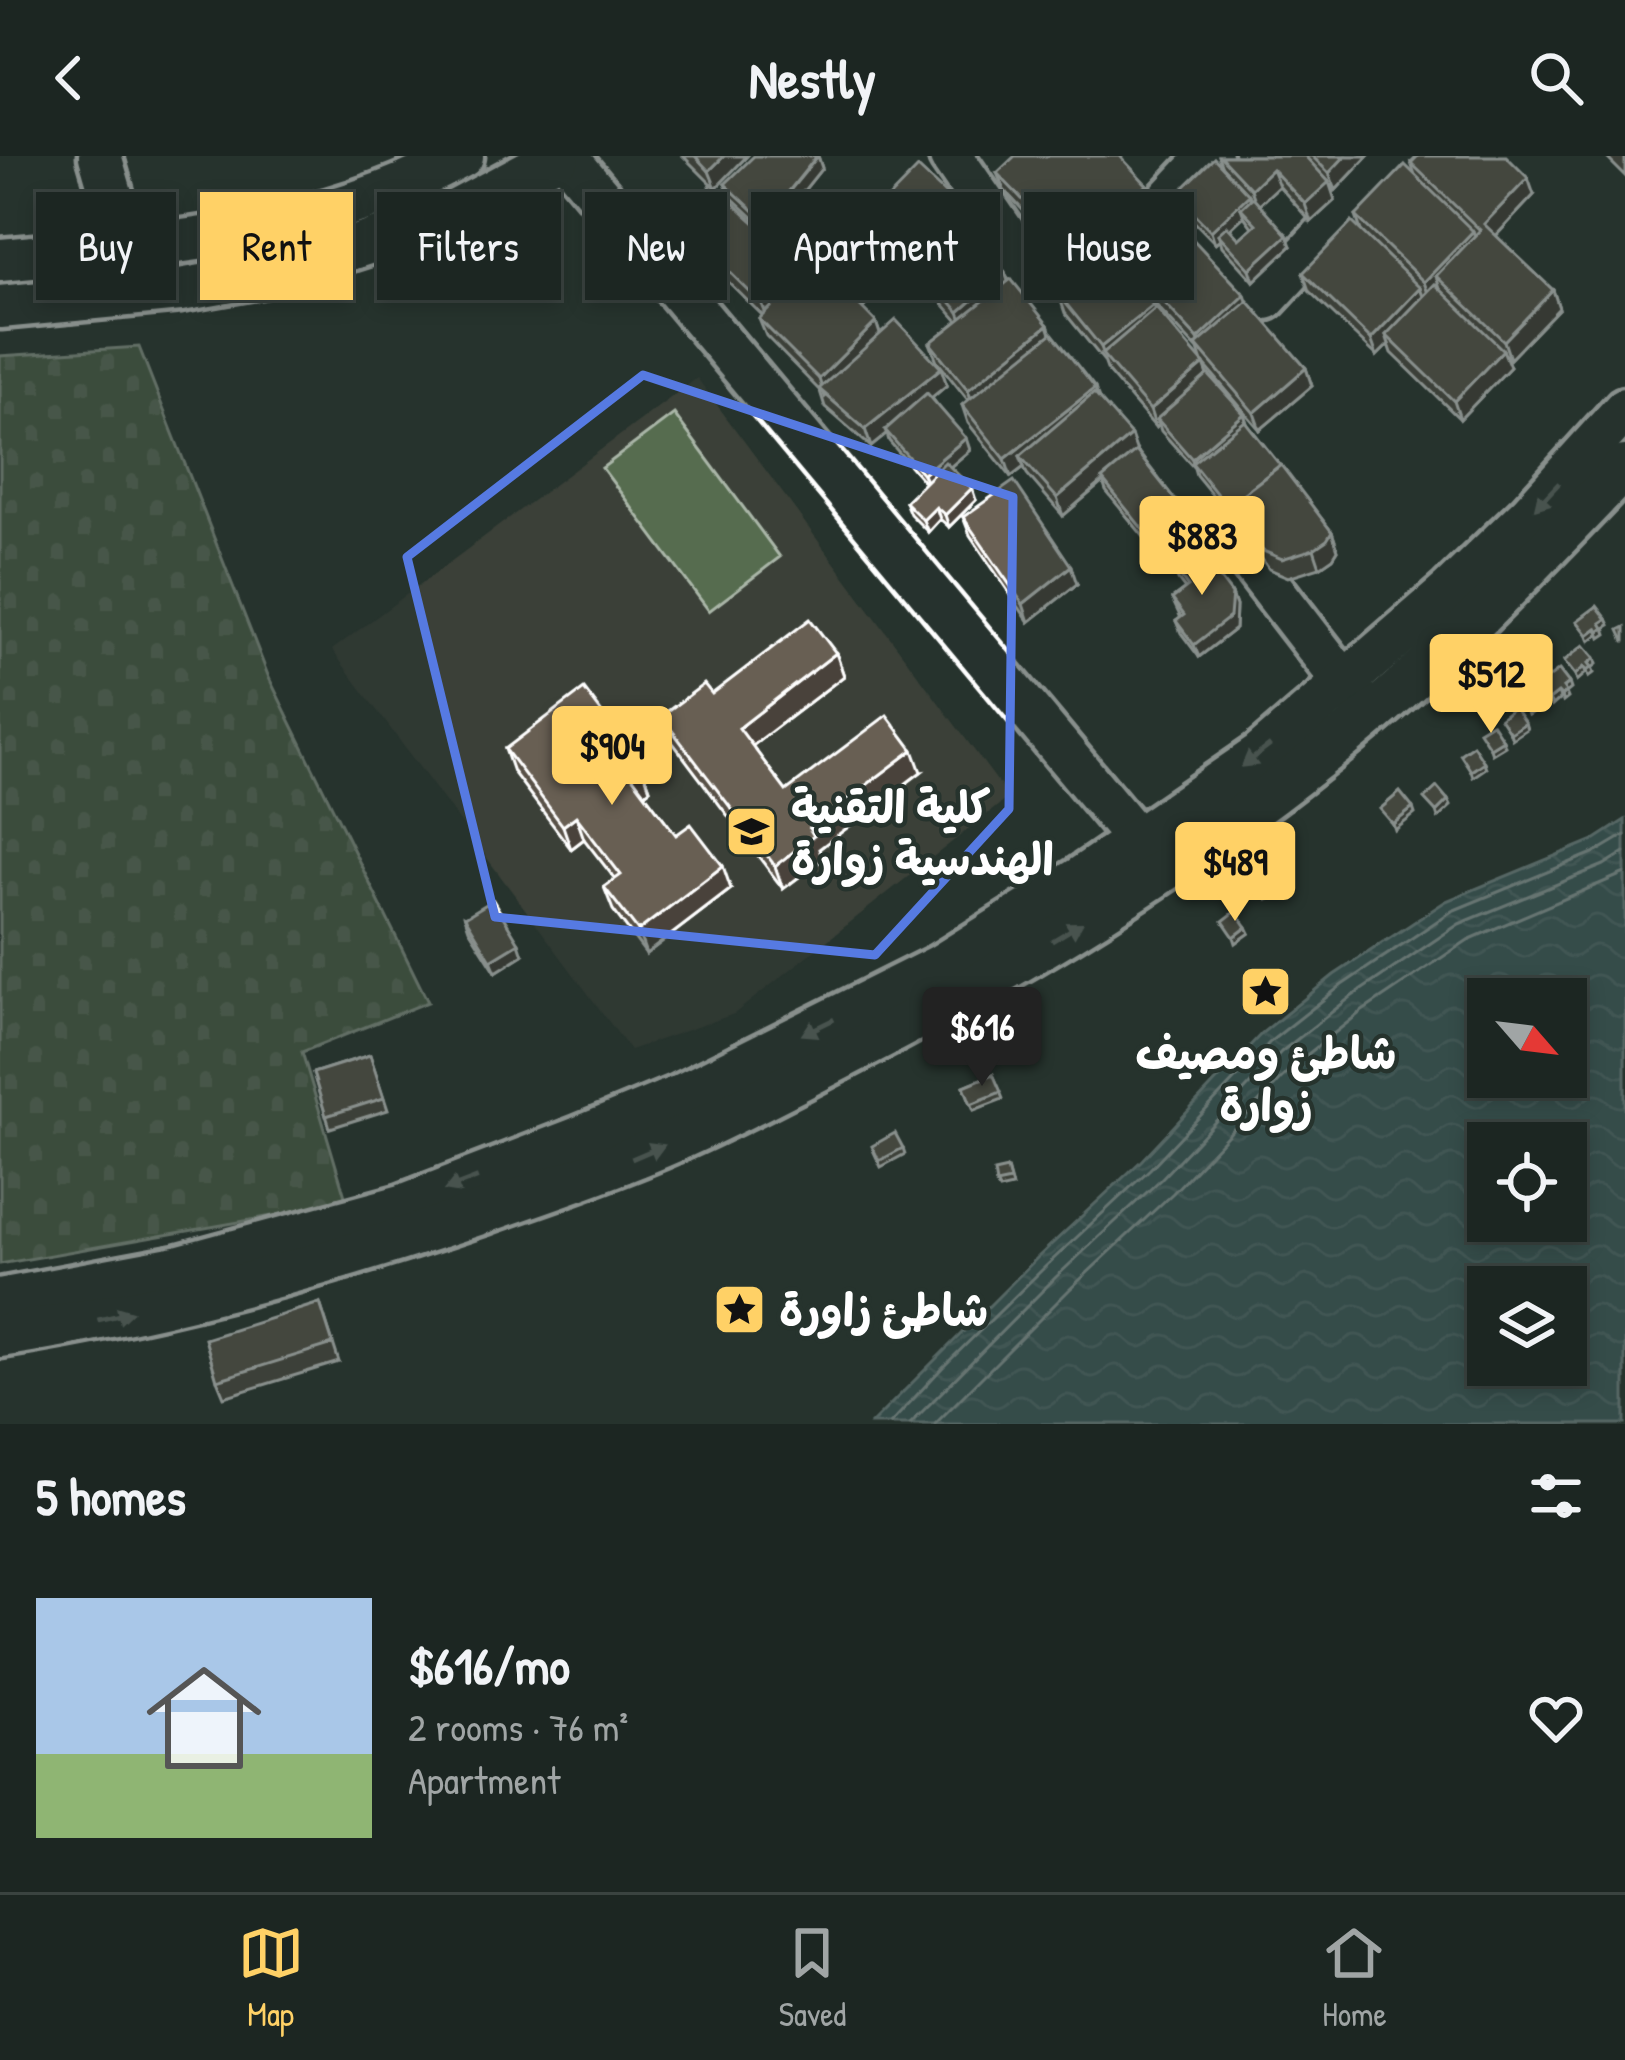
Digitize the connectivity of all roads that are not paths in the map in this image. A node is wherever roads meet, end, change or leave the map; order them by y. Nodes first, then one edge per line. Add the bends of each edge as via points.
1 (100, 156) edge
2 (462, 156) edge
3 (562, 156) edge
4 (951, 156) edge
5 (1210, 156) edge
6 (1398, 156) edge
7 (111, 192) edge
8 (1177, 192) edge
9 (1194, 230) edge
10 (176, 241) edge
11 (36, 257) edge
12 (0, 260) edge
13 (176, 290) edge
14 (70, 300) edge
15 (1061, 300) edge
16 (1054, 306) junction
17 (0, 307) edge
18 (1625, 409) edge
19 (1625, 467) edge
20 (1357, 699) junction
21 (1137, 840) junction
22 (586, 1156) junction
23 (0, 1300) edge
24 (0, 1336) edge

1 - 7 street
2 - 10 street via 425,177 282,224
3 - 13 street via 456,211 368,244 271,274
3 - 21 street
4 - 16 street
5 - 8 street
6 - 9 street via 1266,298
11 - 12 street
14 - 17 street
15 - 16 street
16 - 20 street
18 -> 20 street
19 - 20 street via 1468,629
20 -> 21 street
22 -> 20 street via 749,1105 980,985 1252,809
21 -> 22 street via 940,966 678,1097
22 -> 23 street via 177,1268
24 -> 22 street via 78,1324 403,1240

